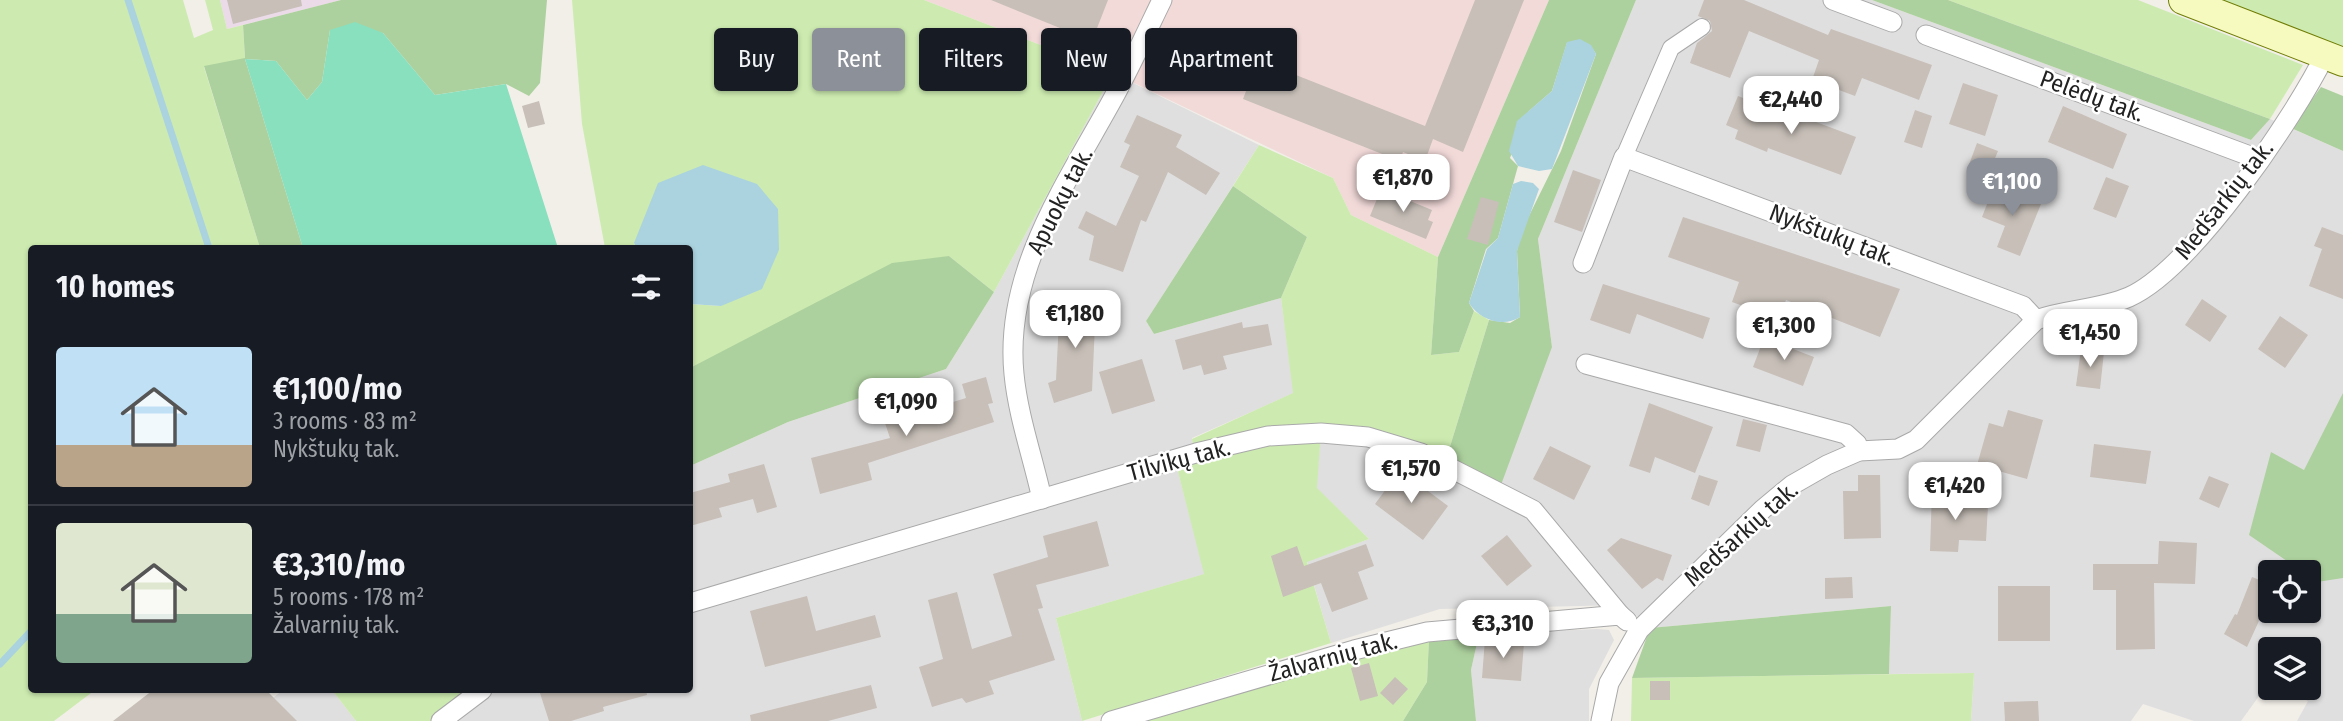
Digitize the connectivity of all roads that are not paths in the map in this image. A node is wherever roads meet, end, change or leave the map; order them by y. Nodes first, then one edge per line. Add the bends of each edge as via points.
1 (1162, 0) edge
2 (1833, 0) edge
3 (2183, 0) edge
4 (1892, 22) dead end
5 (1702, 27) dead end
6 (1926, 35) dead end
7 (2334, 58) edge
8 (1624, 157) junction
9 (2258, 159) junction
10 (1583, 262) dead end
11 (2036, 320) junction
12 (1586, 364) dead end
13 (1859, 451) junction
14 (1042, 499) junction
15 (693, 602) edge
16 (1620, 615) junction
17 (1639, 630) junction
18 (478, 693) edge
19 (441, 721) edge
20 (1111, 721) edge
21 (1601, 721) edge

1 - 14 street, Apuokų tak. via 1122,83 1043,224 1028,262 1015,337 1014,375
2 - 4 street
3 - 7 main road
5 - 8 street via 1671,48
6 - 9 street, Pelėdų tak.
7 - 9 street, Medšarkių tak. via 2313,80
8 - 10 street
8 - 11 street, Nykštukų tak. via 2023,306
9 - 11 street, Medšarkių tak. via 2232,198 2155,281 2107,305
11 - 13 street, Medšarkių tak. via 1916,440 1898,449
12 - 13 street via 1846,434
13 - 17 street, Medšarkių tak. via 1827,465 1773,501
14 - 15 street, Tilvikų tak.
14 - 16 street, Tilvikų tak. via 1268,436 1321,433 1368,437 1421,453 1533,510
16 - 17 street
16 - 20 street, Žalvarnių tak. via 1427,632
17 - 21 street, Medšarkių tak. via 1609,684
18 - 19 street

